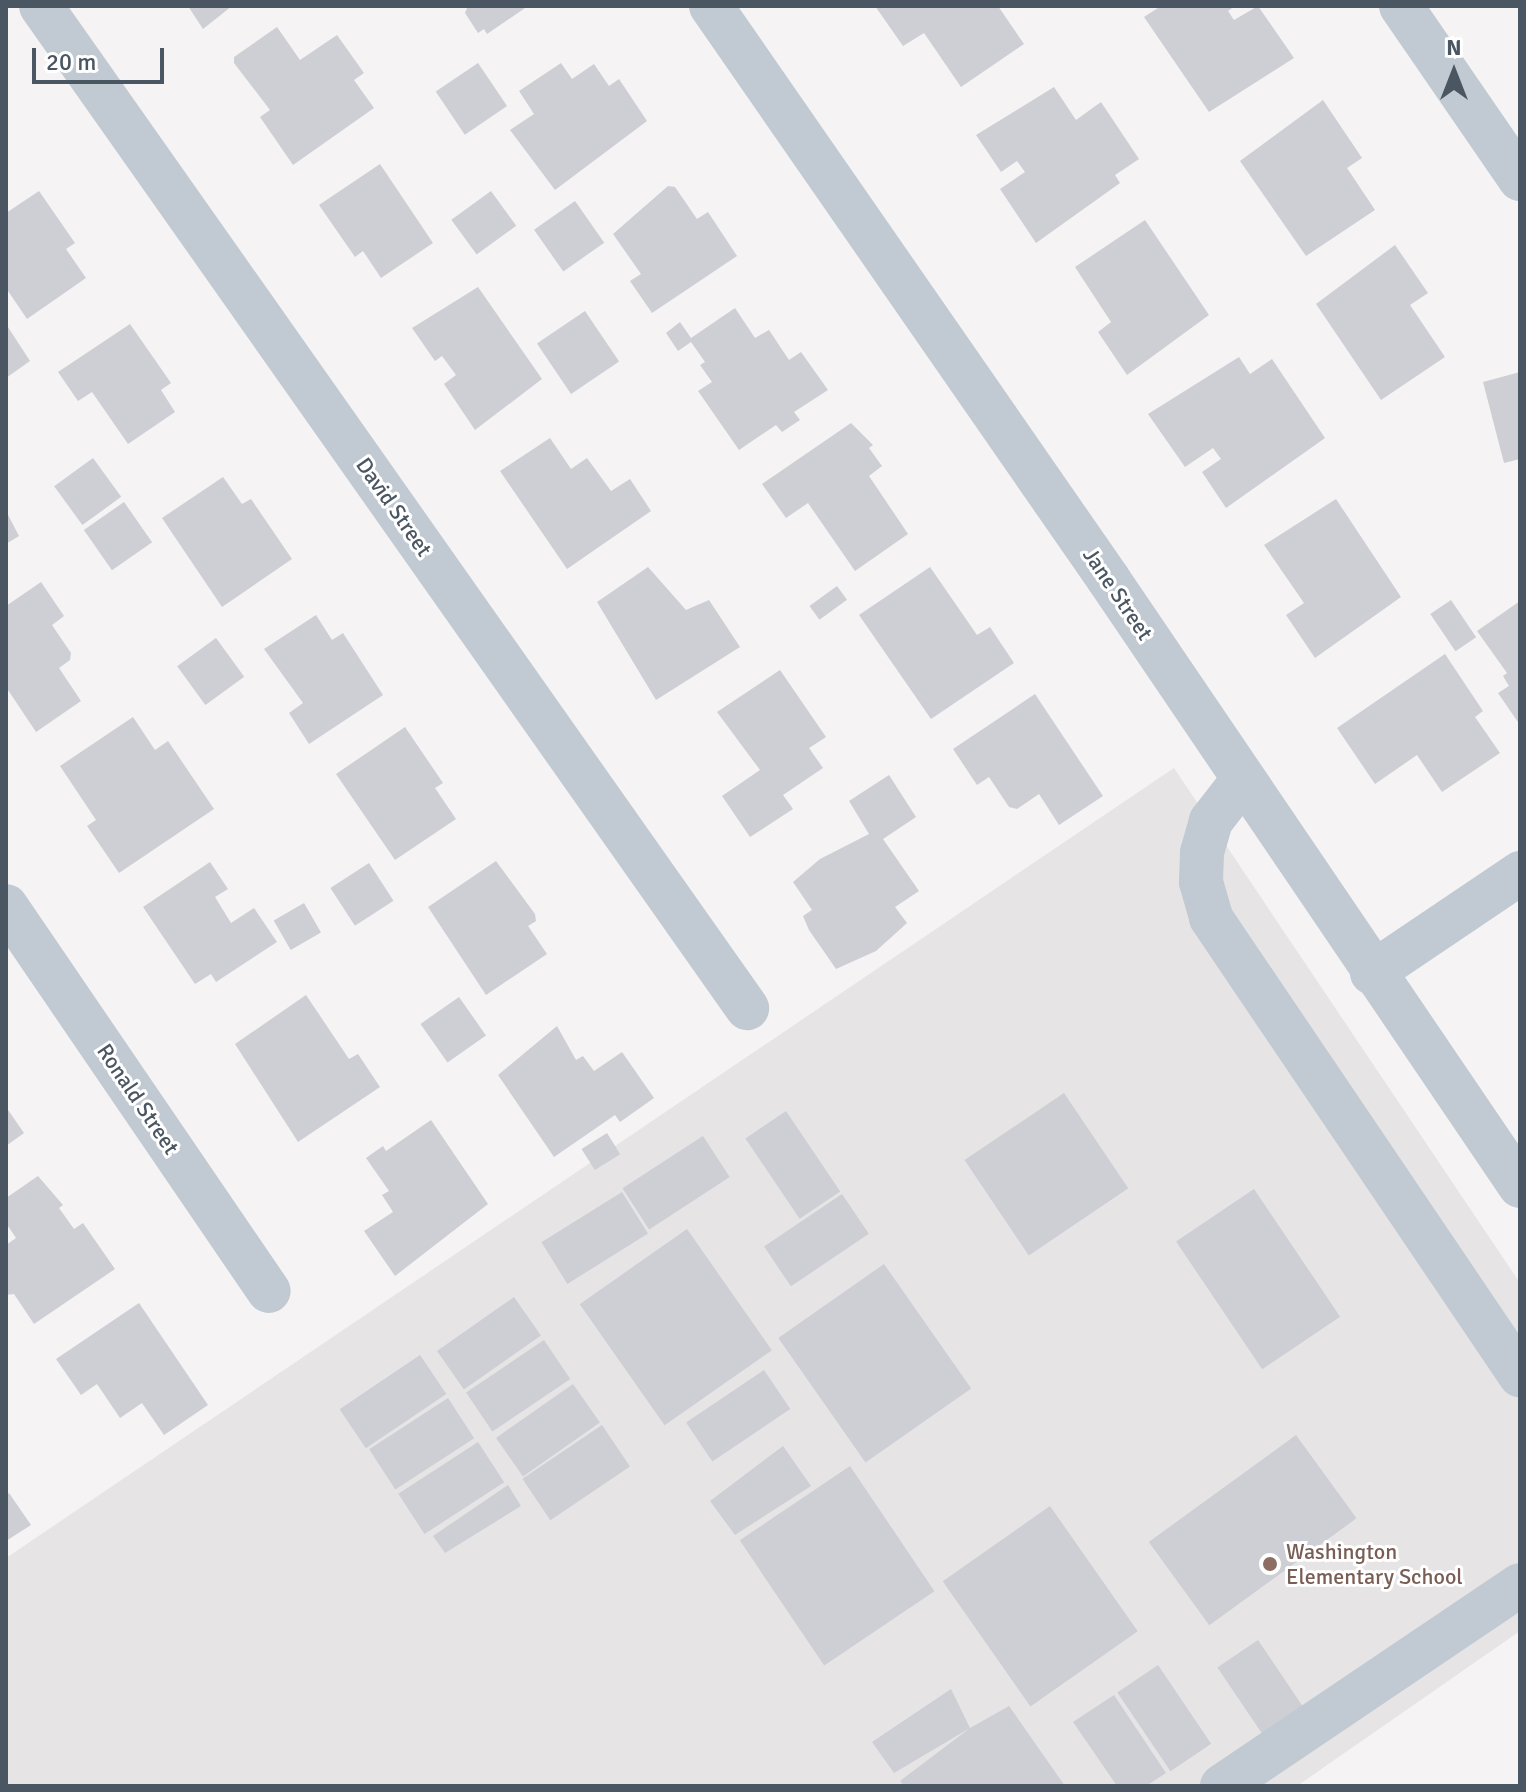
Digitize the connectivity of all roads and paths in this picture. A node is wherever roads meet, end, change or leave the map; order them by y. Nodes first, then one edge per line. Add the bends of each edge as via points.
1 (41, 6) edge
2 (711, 6) edge
3 (1401, 6) edge
4 (1520, 179) edge
5 (1242, 781) junction
6 (1520, 873) edge
7 (6, 906) edge
8 (1372, 973) junction
9 (747, 1008) dead end
10 (1520, 1186) edge
11 (269, 1291) dead end
12 (1520, 1375) edge
13 (1520, 1585) edge
14 (1222, 1786) edge

1 - 9 street, David Street
2 - 5 street, Jane Street
3 - 4 street
5 - 8 street, Jane Street
5 - 12 street via 1211,821 1202,853 1201,882 1211,918
6 - 8 street
7 - 11 street, Ronald Street
8 - 10 street, Jane Street
13 - 14 street

